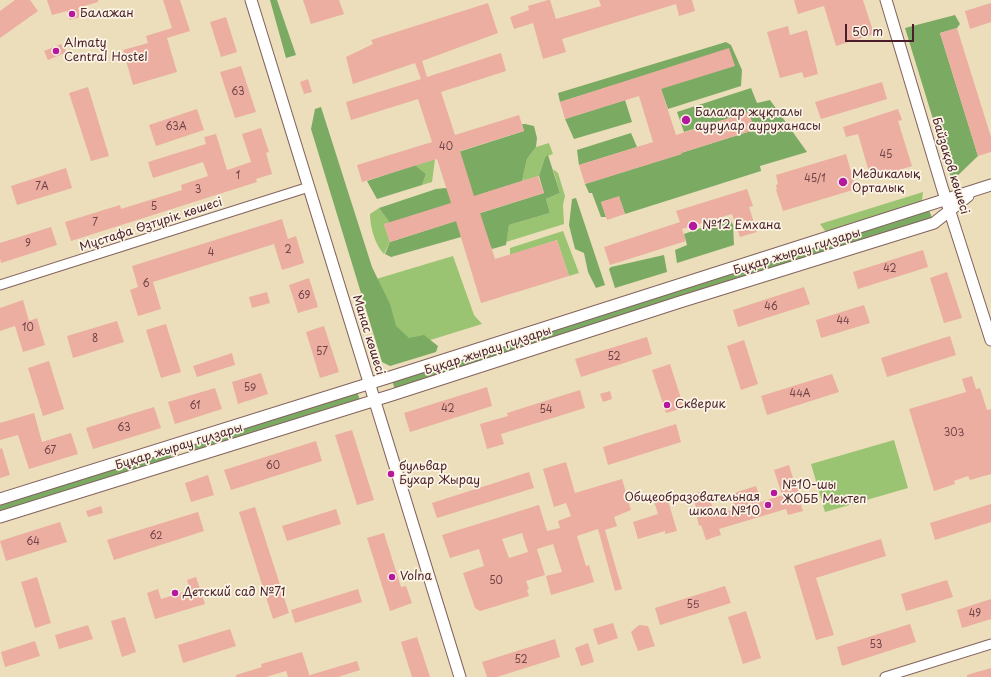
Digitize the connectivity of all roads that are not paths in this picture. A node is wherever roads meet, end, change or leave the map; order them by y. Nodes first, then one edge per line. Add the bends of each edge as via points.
1 (251, 0) edge
2 (886, 0) edge
3 (991, 185) edge
4 (309, 187) junction
5 (948, 205) junction
6 (0, 285) edge
7 (991, 340) edge
8 (370, 384) junction
9 (375, 400) junction
10 (0, 499) edge
11 (0, 517) edge
12 (991, 644) edge
13 (460, 677) edge
14 (885, 677) edge

1 - 4 street, Манас көшесі
2 - 5 street, Байзақов көшесі
3 - 5 street, Бұқар жырау гүлзары
4 - 6 street, Мұстафа Өзтүрік көшесі
4 - 8 street, Манас көшесі
5 - 7 street, Байзақов көшесі
5 - 8 street, Бұқар жырау гүлзары
5 - 9 street, Бұқар жырау гүлзары via 934,222
8 - 9 street, Манас көшесі
8 - 10 street, Бұқар жырау гүлзары
9 - 11 street, Бұқар жырау гүлзары
9 - 13 street, Манас көшесі
12 - 14 street

